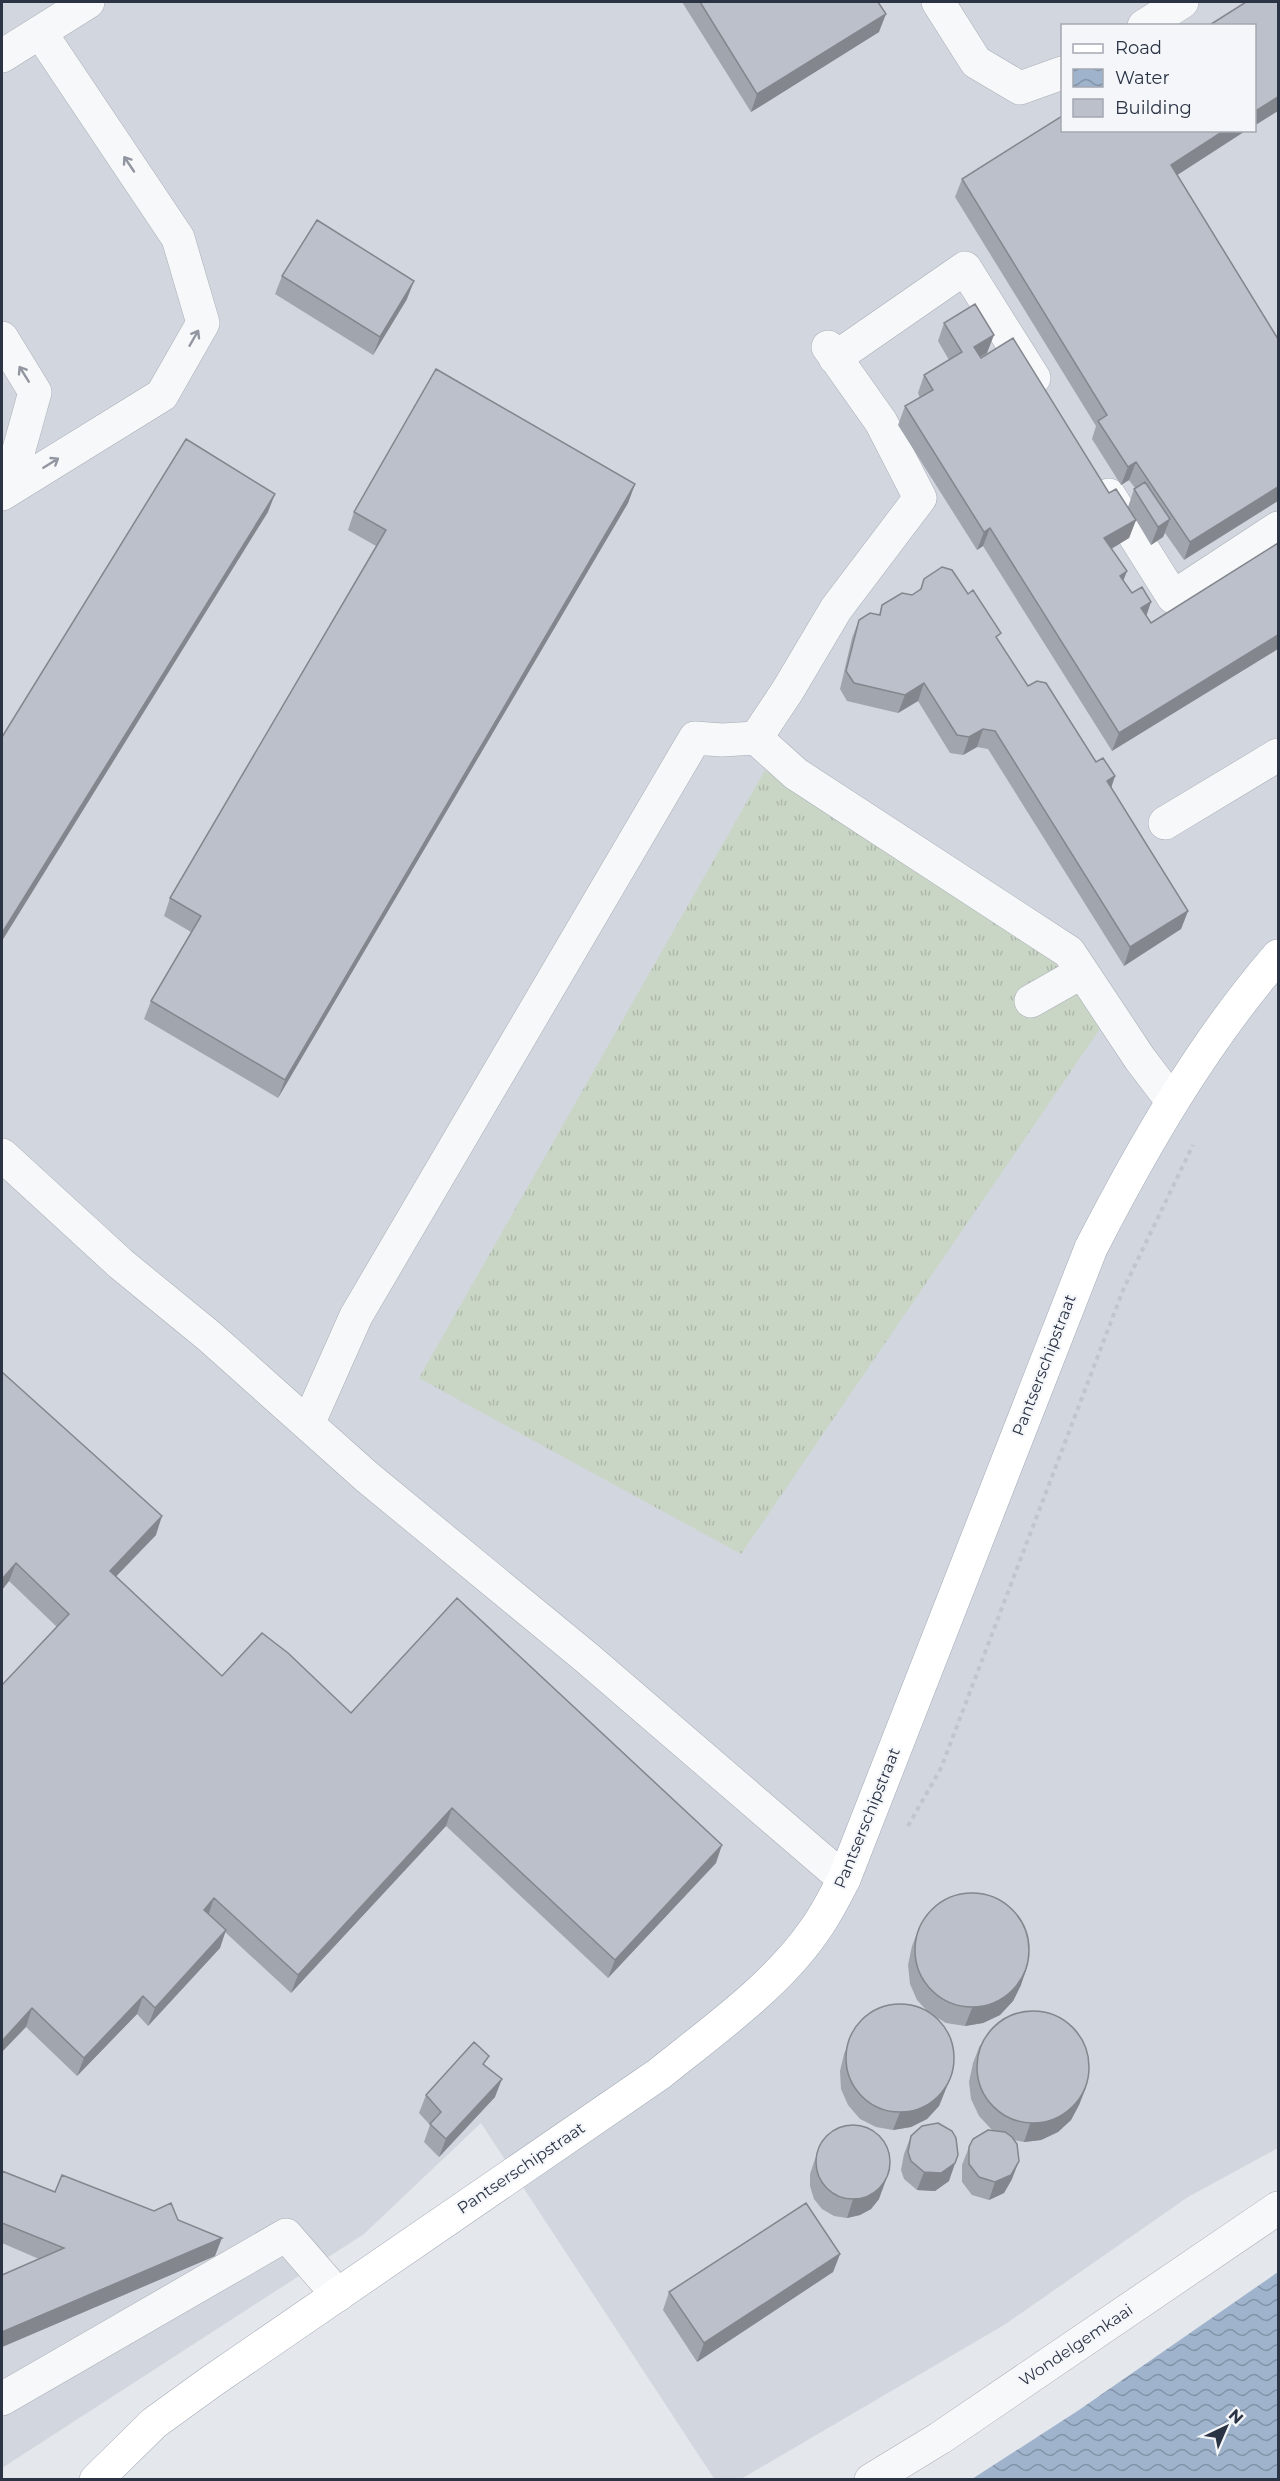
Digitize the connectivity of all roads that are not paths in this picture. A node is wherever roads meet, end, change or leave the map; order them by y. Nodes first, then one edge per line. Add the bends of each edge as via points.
1 (88, 2) edge
2 (938, 2) edge
3 (1182, 2) edge
4 (1147, 24) edge
5 (40, 32) junction
6 (2, 56) edge
7 (1061, 73) edge
8 (2, 338) edge
9 (1053, 408) edge
10 (1091, 468) edge
11 (5, 491) edge
12 (1278, 528) edge
13 (756, 738) junction
14 (1278, 755) edge
15 (1165, 823) dead end
16 (1278, 956) edge
17 (1082, 972) junction
18 (1031, 1001) dead end
19 (1172, 1101) junction
20 (4, 1162) edge
21 (308, 1424) junction
22 (844, 1879) junction
23 (1278, 2208) edge
24 (338, 2295) junction
25 (2, 2399) edge
26 (96, 2480) edge
27 (871, 2480) edge

1 - 5 street
2 - 7 street via 976,62 1020,88
3 - 4 street
5 - 6 street
11 -> 5 street via 162,395 203,323 178,238
11 -> 8 street via 35,392
9 - 13 street via 965,268 831,352 881,422 920,498 836,609
10 - 12 street via 1173,597
13 - 17 street via 796,774 1069,952
13 - 21 street via 695,738 356,1316
14 - 15 street
16 - 19 main road, Pantserschipstraat via 1215,1035
17 - 18 street
17 - 19 street
19 - 22 main road, Pantserschipstraat via 1090,1248
20 - 21 street
21 - 22 street
22 - 24 main road, Pantserschipstraat via 814,1931 771,1980 723,2022 659,2074
23 - 27 street, Wondelgemkaai via 940,2438
24 - 25 street via 286,2235
24 - 26 main road, Pantserschipstraat via 154,2423

